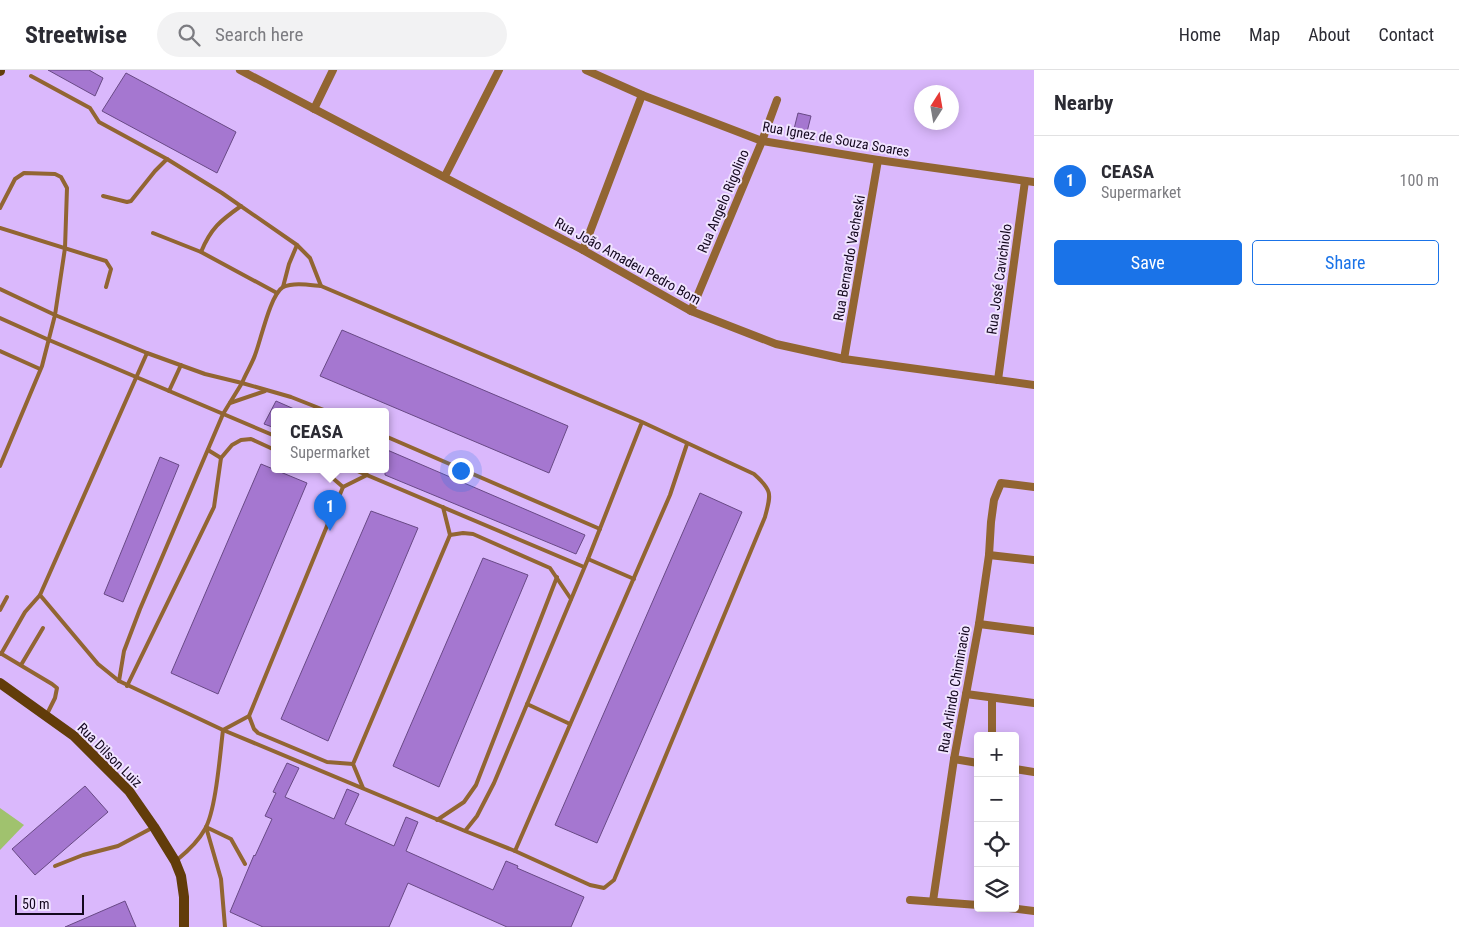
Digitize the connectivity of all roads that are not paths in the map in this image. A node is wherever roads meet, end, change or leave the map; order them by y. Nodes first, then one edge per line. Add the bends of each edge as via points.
1 (240, 70) edge
2 (334, 70) edge
3 (499, 70) edge
4 (586, 70) edge
5 (31, 76) dead end
6 (642, 95) junction
7 (777, 100) dead end
8 (314, 109) junction
9 (762, 141) junction
10 (167, 159) junction
11 (878, 160) junction
12 (445, 176) junction
13 (1025, 181) junction
14 (1034, 182) edge
15 (103, 196) dead end
16 (241, 206) junction
17 (0, 208) edge
18 (0, 228) edge
19 (153, 233) dead end
20 (297, 245) junction
21 (65, 248) junction
22 (583, 250) junction
23 (201, 252) junction
24 (321, 286) junction
25 (106, 287) dead end
26 (283, 287) junction
27 (0, 289) edge
28 (277, 293) junction
29 (691, 311) junction
30 (55, 315) junction
31 (0, 318) edge
32 (49, 340) junction
33 (0, 351) edge
34 (147, 353) junction
35 (844, 359) junction
36 (181, 365) junction
37 (40, 369) junction
38 (137, 377) junction
39 (998, 380) junction
40 (242, 383) junction
41 (1034, 385) edge
42 (268, 390) junction
43 (169, 391) junction
44 (230, 403) junction
45 (319, 408) edge
46 (223, 414) junction
47 (642, 422) junction
48 (271, 434) edge
49 (389, 438) edge
50 (687, 444) junction
51 (271, 448) edge
52 (208, 450) junction
53 (221, 458) junction
54 (0, 466) edge
55 (326, 473) edge
56 (362, 473) edge
57 (367, 475) junction
58 (343, 487) junction
59 (1034, 487) edge
60 (443, 507) junction
61 (600, 529) junction
62 (450, 536) junction
63 (989, 554) junction
64 (588, 559) junction
65 (1034, 560) edge
66 (584, 567) junction
67 (557, 577) junction
68 (634, 579) junction
69 (40, 595) junction
70 (7, 597) dead end
71 (571, 599) junction
72 (0, 610) edge
73 (979, 624) junction
74 (43, 628) dead end
75 (1034, 631) edge
76 (1, 653) edge
77 (20, 665) junction
78 (119, 681) junction
79 (0, 684) edge
80 (128, 686) junction
81 (966, 694) junction
82 (992, 698) junction
83 (1034, 703) edge
84 (527, 704) junction
85 (46, 716) junction
86 (249, 716) junction
87 (570, 724) junction
88 (223, 730) junction
89 (992, 732) edge
90 (954, 760) junction
91 (974, 762) edge
92 (353, 764) junction
93 (1019, 770) edge
94 (1034, 772) edge
95 (363, 788) junction
96 (438, 820) junction
97 (154, 827) junction
98 (206, 828) junction
99 (465, 831) junction
100 (514, 851) junction
101 (175, 861) junction
102 (245, 864) dead end
103 (55, 866) dead end
104 (910, 900) dead end
105 (933, 901) junction
106 (974, 905) edge
107 (1019, 909) edge
108 (1034, 911) edge
109 (184, 927) edge
110 (225, 927) edge

1 - 8 street, Rua João Amadeu Pedro Bom
2 - 8 street
3 - 12 street
4 - 6 street, Rua Ignez de Souza Soares
5 - 10 lane via 90,108 99,122
6 - 9 street, Rua Ignez de Souza Soares
6 - 22 street
7 - 9 street, Rua Angelo Rigolino
8 - 12 street, Rua João Amadeu Pedro Bom
9 - 11 street, Rua Ignez de Souza Soares
9 - 29 street, Rua Angelo Rigolino
10 - 15 lane via 131,201
10 - 16 lane
11 - 13 street, Rua Ignez de Souza Soares
11 - 35 street, Rua Bernardo Vacheski
12 - 22 street, Rua João Amadeu Pedro Bom
13 - 14 street, Rua Ignez de Souza Soares
13 - 39 street, Rua José Cavichiolo
16 - 20 lane
16 - 23 lane via 218,222
17 - 21 lane via 15,179 24,173 61,177 67,188
18 - 21 lane
19 - 23 lane
20 - 24 lane via 310,258
20 - 26 lane
21 - 25 lane via 110,264
21 - 30 lane
22 - 29 street, Rua João Amadeu Pedro Bom
23 - 28 lane
24 - 26 lane via 301,284
24 - 47 lane
26 - 28 lane
27 - 30 lane
28 - 40 lane
29 - 35 street, Rua João Amadeu Pedro Bom via 776,344
30 - 32 lane
30 - 34 lane
31 - 32 lane
32 - 37 lane
32 - 38 lane
33 - 37 lane
34 - 36 lane
34 - 38 lane
35 - 39 street, Rua João Amadeu Pedro Bom
36 - 40 lane
36 - 43 lane
37 - 54 lane
38 - 43 lane
38 - 69 lane
39 - 41 street, Rua João Amadeu Pedro Bom
40 - 42 lane
40 - 44 lane
42 - 44 lane
42 - 45 lane
43 - 46 lane
44 - 46 lane
46 - 48 lane
46 - 52 lane
47 - 50 lane
47 - 61 lane
49 - 61 lane
50 - 68 lane via 670,495
50 - 100 lane via 754,474 766,485 770,497 765,517 614,880 604,888 590,885
51 - 53 lane via 251,439 241,440
52 - 53 lane
52 - 78 lane via 124,651
53 - 80 lane via 214,507
55 - 58 lane
56 - 57 lane
57 - 58 lane
57 - 60 lane
58 - 86 lane
59 - 63 street, Rua Arlindo Chiminacio via 1002,483 994,500
60 - 62 lane
60 - 66 lane
61 - 64 lane
62 - 67 lane via 473,534 550,568
62 - 92 lane
63 - 65 street
63 - 73 street, Rua Arlindo Chiminacio
64 - 66 lane
64 - 68 lane
66 - 71 lane
67 - 71 lane
67 - 96 lane via 476,785 464,802
68 - 87 lane
69 - 76 lane
69 - 78 lane via 98,664
70 - 72 lane
71 - 84 lane
73 - 75 street
73 - 81 street, Rua Arlindo Chiminacio
74 - 77 lane
76 - 77 lane
77 - 85 lane via 56,688
78 - 80 lane
79 - 85 street, Rua Dilson Luiz
80 - 88 lane
81 - 82 street
81 - 90 street, Rua Arlindo Chiminacio
82 - 83 street
82 - 89 street
84 - 87 lane
84 - 99 lane via 494,783 477,816
85 - 97 street, Rua Dilson Luiz via 74,736 129,791
86 - 88 lane
86 - 92 lane via 258,733 327,762
87 - 100 lane
88 - 95 lane
88 - 98 lane via 212,812
90 - 91 street
90 - 105 street, Rua Arlindo Chiminacio
92 - 95 lane
93 - 94 street
95 - 96 lane
96 - 99 lane
97 - 101 street, Rua Dilson Luiz
97 - 103 lane via 118,846
98 - 101 lane via 192,848
98 - 102 lane via 231,839
98 - 110 lane via 220,879
99 - 100 lane
101 - 109 street, Rua Dilson Luiz via 184,897
104 - 105 street
105 - 106 street
107 - 108 street

